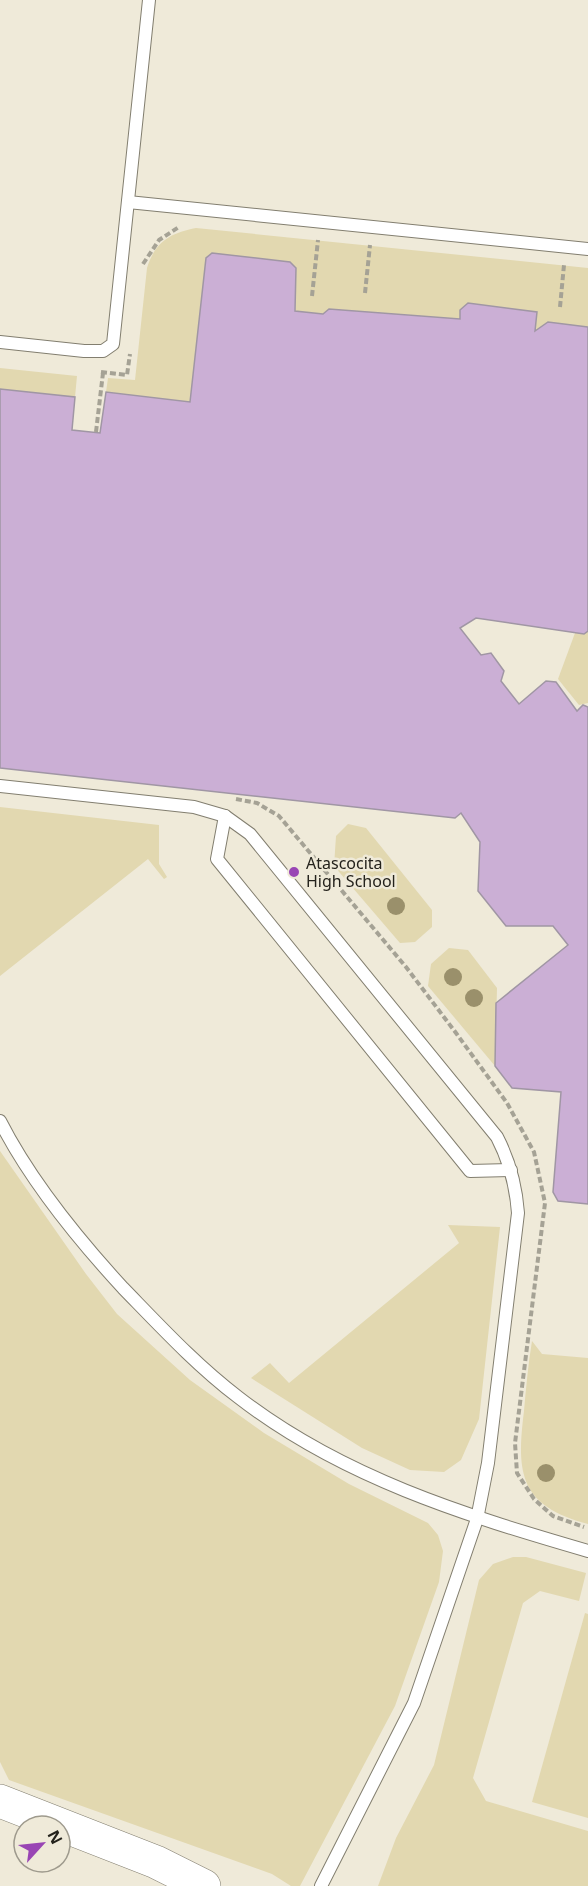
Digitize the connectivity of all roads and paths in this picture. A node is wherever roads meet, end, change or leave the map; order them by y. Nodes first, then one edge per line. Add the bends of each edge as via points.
1 (149, 0) edge
2 (128, 202) junction
3 (183, 226) dead end
4 (318, 236) dead end
5 (371, 242) dead end
6 (588, 249) edge
7 (565, 261) dead end
8 (142, 273) dead end
9 (365, 292) dead end
10 (312, 296) dead end
11 (560, 307) dead end
12 (0, 342) edge
13 (130, 352) dead end
14 (103, 373) dead end
15 (127, 375) dead end
16 (96, 432) dead end
17 (0, 786) edge
18 (225, 816) junction
19 (0, 1120) edge
20 (511, 1170) junction
21 (477, 1519) junction
22 (588, 1551) edge
23 (0, 1801) edge
24 (204, 1886) edge
25 (321, 1886) edge

1 - 2 lane
2 - 6 lane
2 - 12 lane via 113,344 103,351
3 - 8 path via 159,240 144,261
4 - 10 path
5 - 9 path
7 - 11 path
13 - 15 path
14 - 16 path
17 - 18 lane via 194,807
18 - 20 lane via 250,834 288,878 498,1137
18 - 20 lane via 217,859 267,921 470,1171
19 - 21 lane via 27,1167 75,1233 158,1324 240,1399 319,1450 367,1475
20 - 21 lane via 518,1213 488,1463
21 - 22 lane
21 - 25 lane via 414,1703
23 - 24 main road via 156,1862

